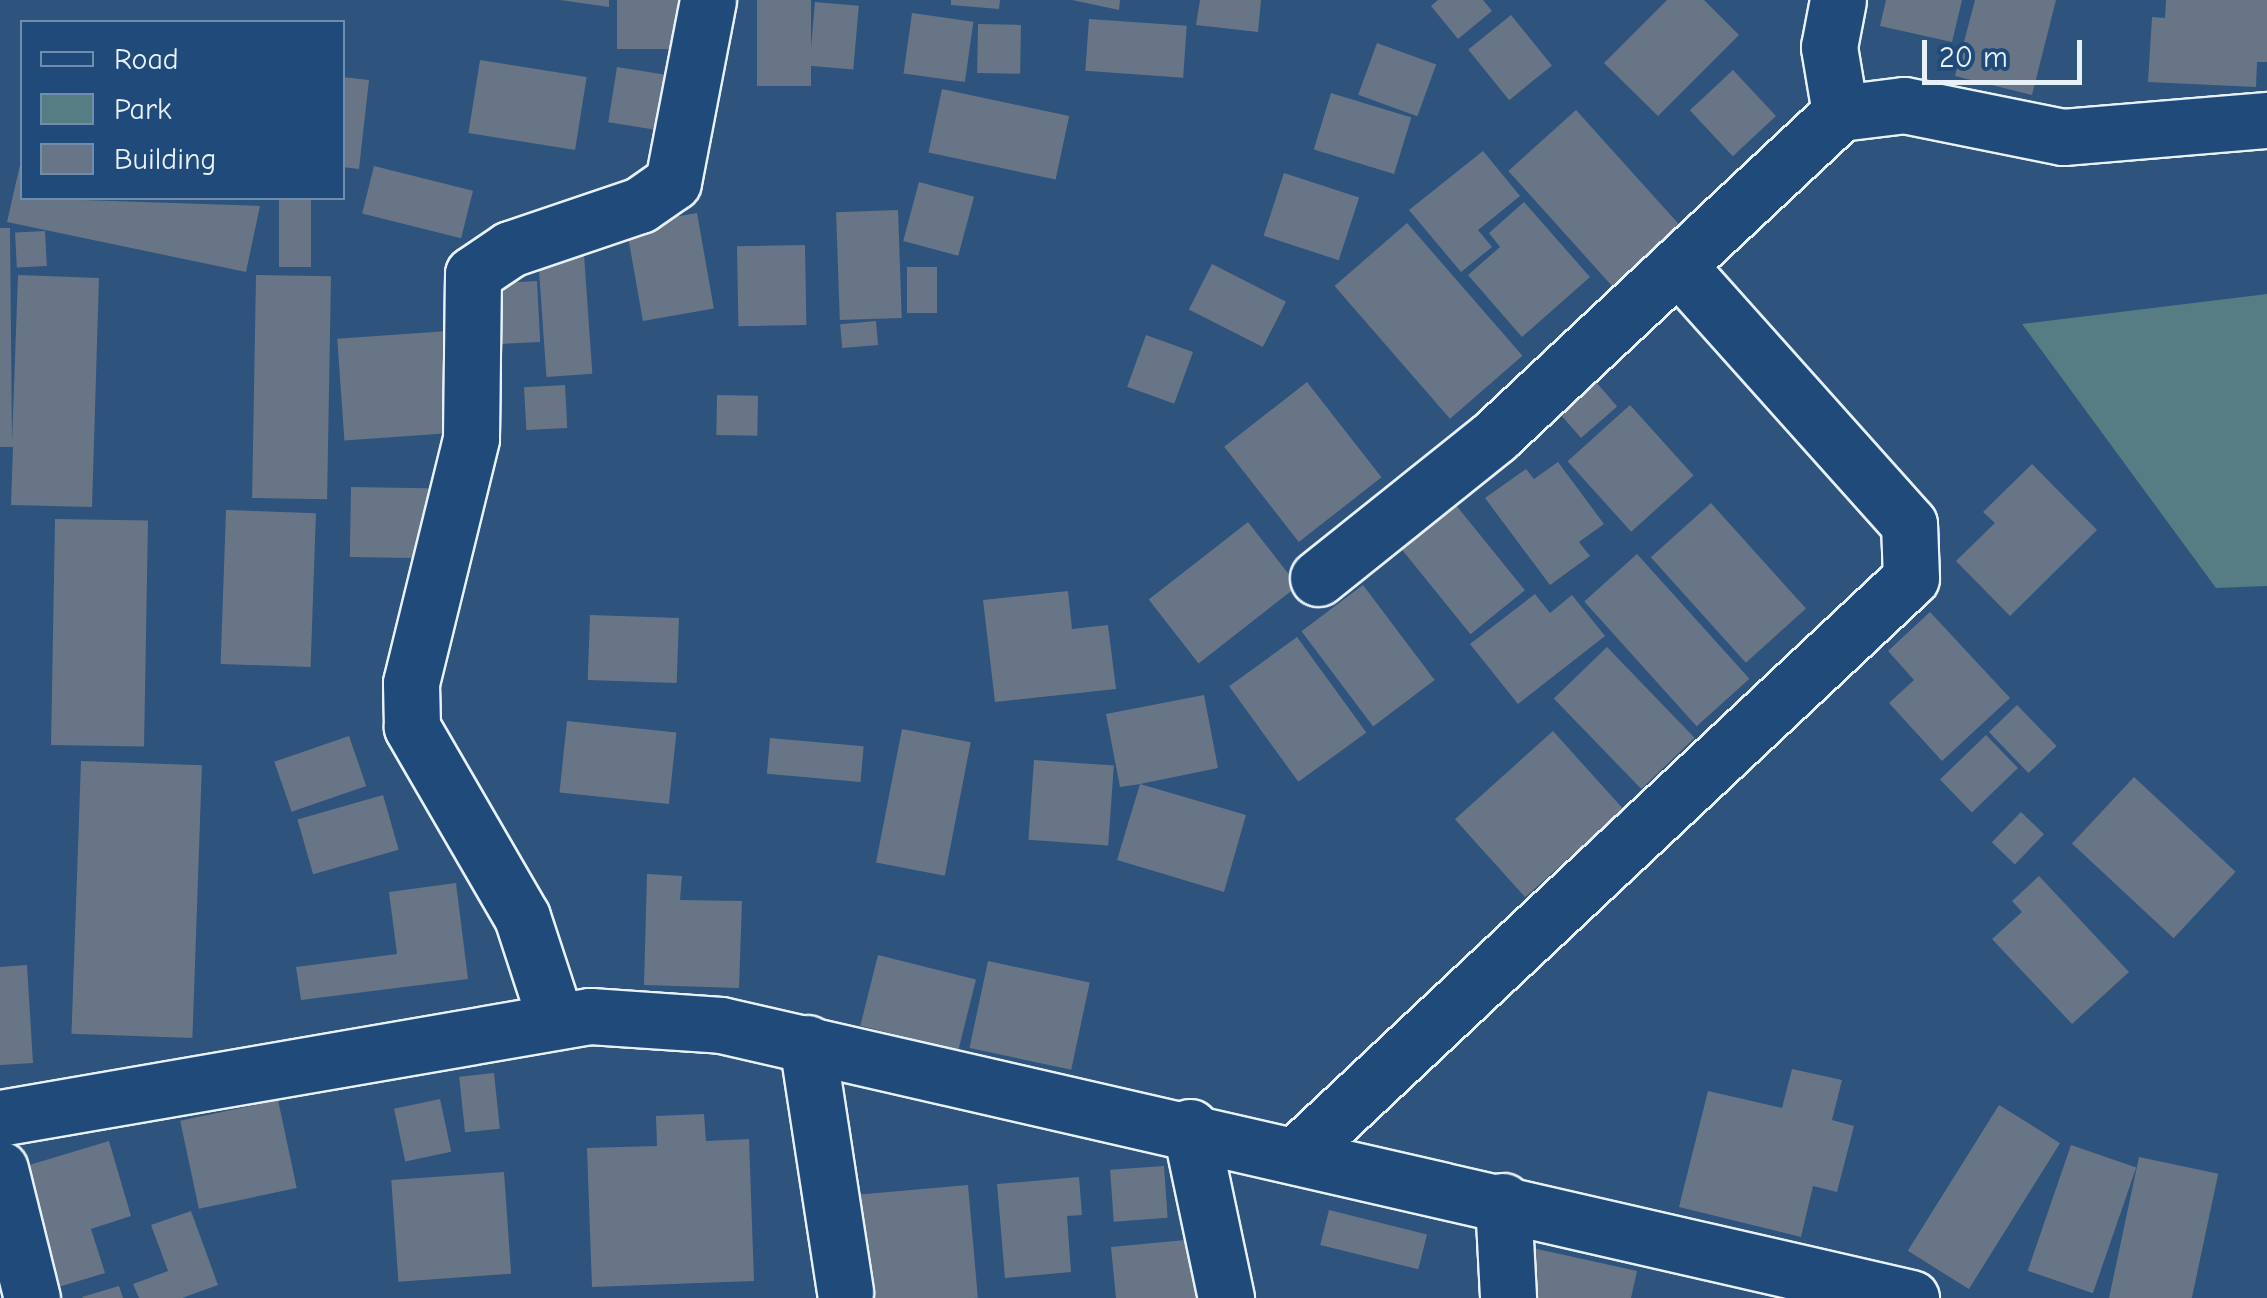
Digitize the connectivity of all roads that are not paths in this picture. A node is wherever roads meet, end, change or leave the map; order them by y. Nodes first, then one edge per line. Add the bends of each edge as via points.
1 (708, 0) edge
2 (1838, 0) edge
3 (1840, 114) junction
4 (2267, 120) edge
5 (1682, 270) junction
6 (1318, 578) dead end
7 (556, 1021) junction
8 (807, 1042) junction
9 (0, 1118) edge
10 (1190, 1127) junction
11 (1298, 1153) junction
12 (0, 1169) edge
13 (1503, 1201) junction
14 (845, 1292) dead end
15 (32, 1298) edge
16 (1226, 1298) edge
17 (1508, 1298) edge
18 (1911, 1298) edge

1 - 7 street via 673,182 640,205 510,249 473,274 471,438 411,683 412,727 522,916
2 - 3 street via 1829,47
3 - 4 street via 1904,105 2063,137
3 - 5 street
5 - 6 street
5 - 11 street via 1909,524 1911,578
7 - 8 street via 721,1024
7 - 9 street
8 - 10 street
8 - 14 street
10 - 11 street
10 - 16 street
11 - 13 street
12 - 15 street
13 - 17 street
13 - 18 street

